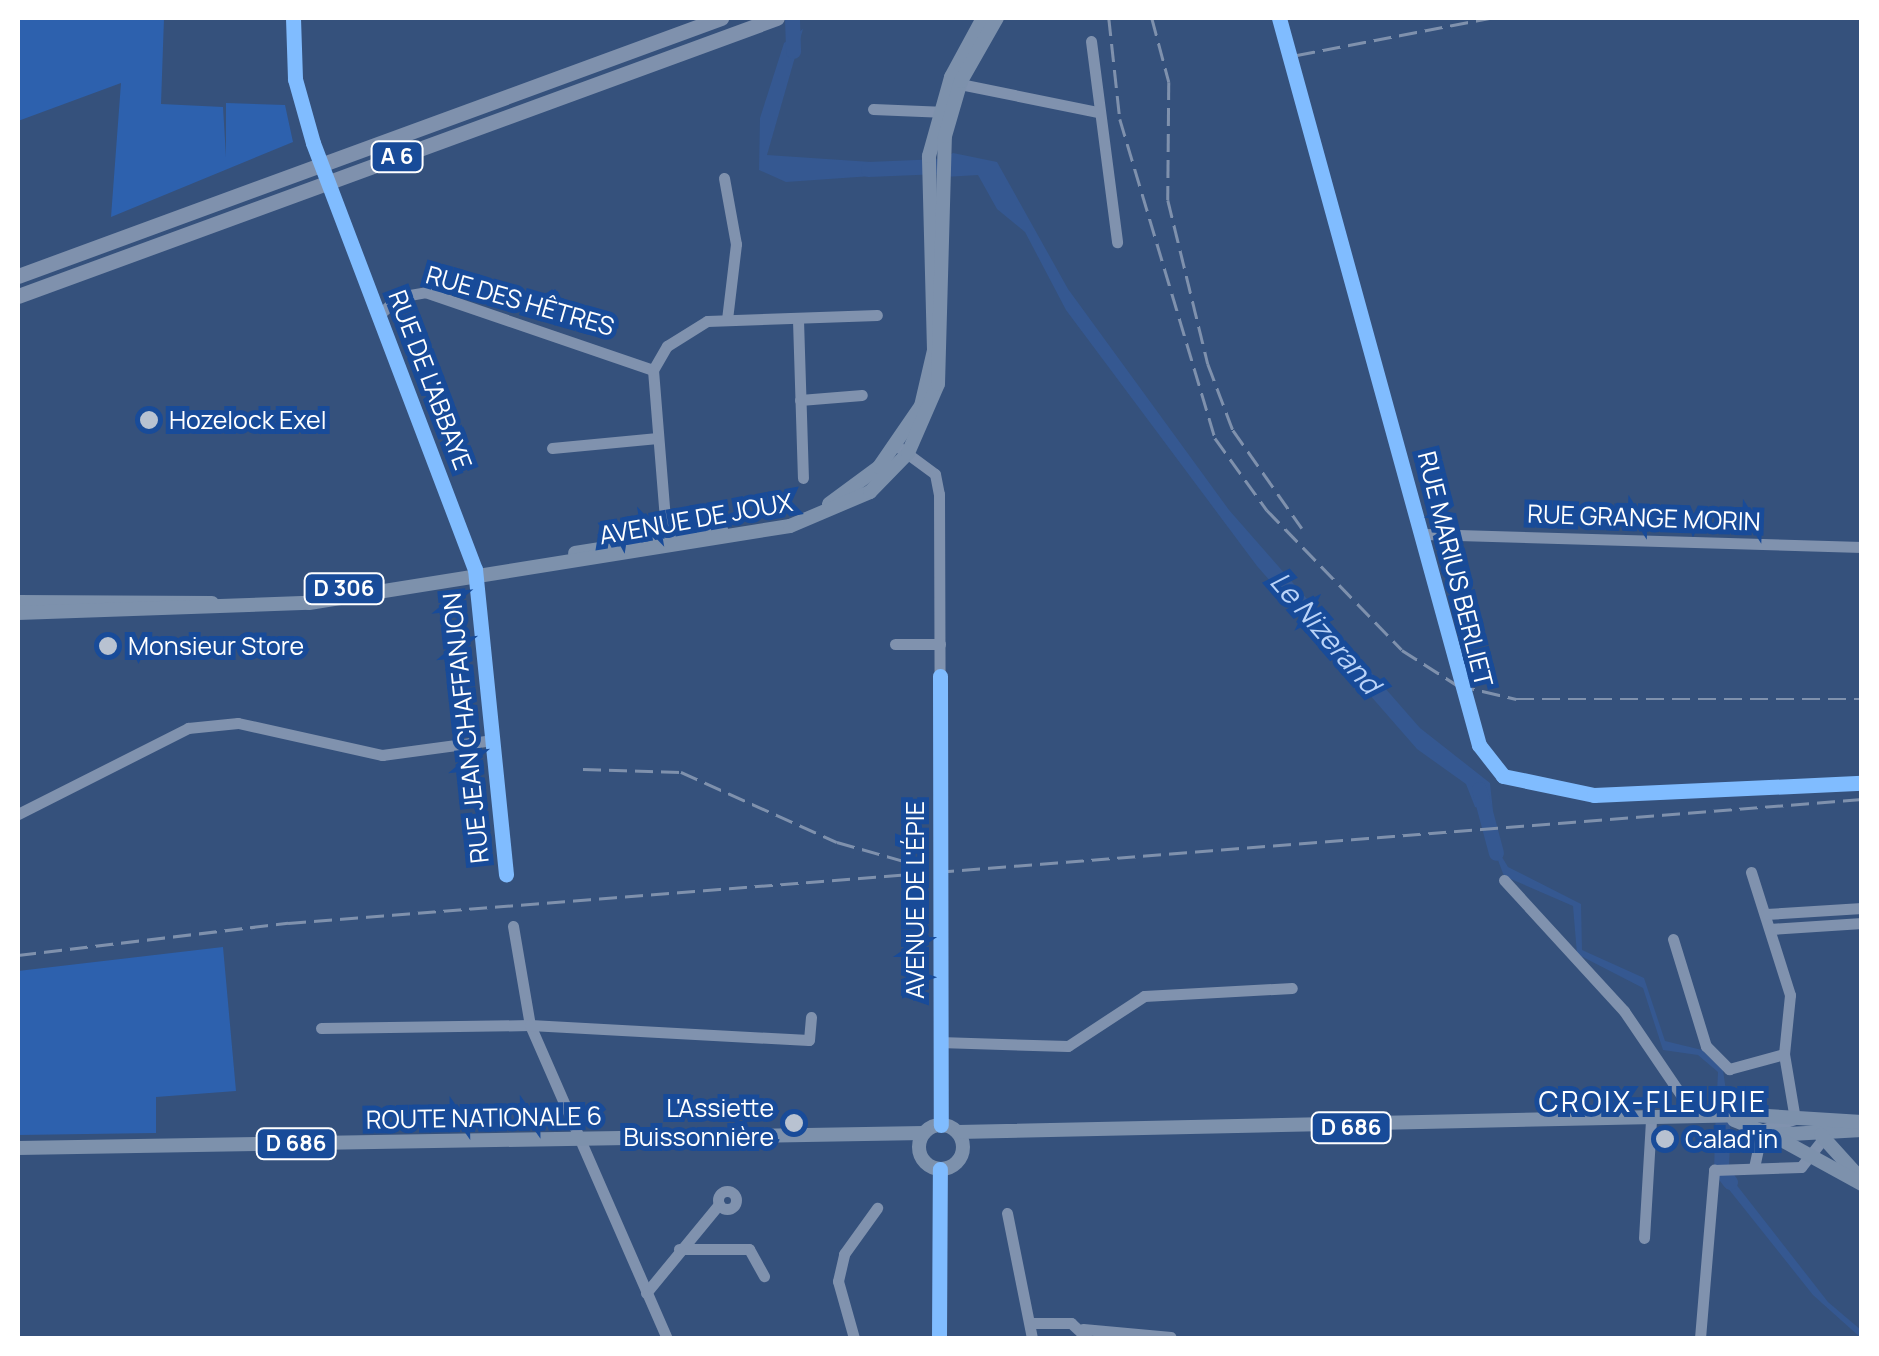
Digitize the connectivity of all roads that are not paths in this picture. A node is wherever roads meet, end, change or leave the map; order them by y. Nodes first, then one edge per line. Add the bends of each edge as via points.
1 (292, 18) edge
2 (721, 18) edge
3 (777, 18) edge
4 (983, 18) edge
5 (997, 18) edge
6 (1278, 18) edge
7 (1091, 41) dead end
8 (955, 83) junction
9 (873, 109) dead end
10 (945, 111) junction
11 (1098, 112) junction
12 (724, 178) dead end
13 (1116, 242) dead end
14 (18, 276) edge
15 (18, 296) edge
16 (378, 315) junction
17 (876, 316) dead end
18 (727, 319) junction
19 (798, 320) junction
20 (653, 370) junction
21 (862, 394) dead end
22 (800, 400) junction
23 (658, 438) junction
24 (552, 448) dead end
25 (902, 450) junction
26 (803, 478) dead end
27 (1424, 534) junction
28 (668, 544) junction
29 (1862, 547) edge
30 (475, 573) junction
31 (18, 602) edge
32 (18, 613) edge
33 (895, 644) dead end
34 (940, 644) junction
35 (494, 740) junction
36 (1862, 783) edge
37 (18, 814) edge
38 (1751, 872) dead end
39 (506, 874) dead end
40 (1504, 880) dead end
41 (1862, 908) edge
42 (1766, 914) junction
43 (1862, 923) edge
44 (513, 926) dead end
45 (1770, 929) junction
46 (1673, 940) dead end
47 (1292, 988) dead end
48 (811, 1017) dead end
49 (530, 1025) junction
50 (321, 1028) dead end
51 (939, 1042) junction
52 (1784, 1054) junction
53 (1651, 1118) junction
54 (1696, 1118) junction
55 (1721, 1118) junction
56 (1802, 1121) junction
57 (941, 1125) junction
58 (1862, 1126) edge
59 (958, 1132) junction
60 (1767, 1132) junction
61 (989, 1135) junction
62 (575, 1138) junction
63 (1824, 1138) junction
64 (921, 1140) junction
65 (18, 1148) edge
66 (964, 1149) junction
67 (1816, 1158) junction
68 (1754, 1167) junction
69 (940, 1170) junction
70 (1862, 1182) edge
71 (719, 1204) dead end
72 (877, 1208) dead end
73 (1007, 1213) dead end
74 (1644, 1238) dead end
75 (679, 1249) junction
76 (764, 1276) dead end
77 (646, 1293) junction
78 (1032, 1323) junction
79 (1085, 1334) edge
80 (1170, 1337) edge
81 (667, 1338) edge
82 (854, 1338) edge
83 (939, 1338) edge
84 (1032, 1338) edge
85 (1700, 1338) edge

1 - 16 street, RUE DE L'ABBAYE, bridge via 313,143
2 - 14 highway, A 6
3 - 15 highway, A 6
4 - 8 main road, AVENUE DE JOUX / D 306
5 - 8 main road, AVENUE DE JOUX / D 306
6 - 27 street, RUE MARIUS BERLIET
7 - 11 street
8 - 10 main road, AVENUE DE JOUX / D 306
8 - 11 street
9 - 10 street
10 - 25 main road, AVENUE DE JOUX / D 306 via 935,182 943,356 928,420
11 - 13 street
12 - 18 street via 736,244
16 - 20 street, RUE DES HÊTRES via 398,297 425,292
16 - 30 street, RUE DE L'ABBAYE
17 - 19 street
18 - 19 street
18 - 20 street via 687,329
19 - 22 street
20 - 23 street
21 - 22 street
22 - 26 street
23 - 24 street
23 - 28 street
25 - 28 main road, AVENUE DE JOUX / D 306 via 870,492 833,512
25 - 34 street, AVENUE DE L'ÉPIE via 935,474 939,494
27 - 29 street, RUE GRANGE MORIN
27 - 36 street, RUE MARIUS BERLIET via 1463,709 1504,776 1632,796
28 - 30 main road, AVENUE DE JOUX / D 306
30 - 31 main road, AVENUE DE JOUX / D 306 via 223,602
30 - 32 main road, AVENUE DE JOUX / D 306 via 253,609
30 - 35 street, RUE JEAN CHAFFANJON
33 - 34 street
34 - 51 street, AVENUE DE L'ÉPIE
35 - 37 street via 382,755 238,724 188,728
35 - 39 street, RUE JEAN CHAFFANJON
38 - 42 street
40 - 54 street via 1624,1011
41 - 42 street
42 - 45 street
43 - 45 street
44 - 49 street
45 - 52 street via 1790,996
46 - 52 street via 1706,1046 1730,1069
47 - 51 street via 1144,996 1068,1046
48 - 49 street via 809,1040
49 - 50 street
49 - 62 street
51 - 57 street, AVENUE DE L'ÉPIE
52 - 56 street
53 - 54 main road, D 686
53 - 61 main road, D 686
53 - 74 street
54 - 55 main road, D 686
55 - 56 main road, D 686
55 - 60 main road, D 686
56 - 58 main road, D 686
56 - 60 street
56 - 63 main road
57 - 59 main road
57 - 64 main road
58 - 63 main road, D 686
59 - 61 main road, D 686
59 - 66 main road
60 - 63 main road, D 686
60 - 67 main road
60 - 68 street
61 - 66 main road
62 - 64 main road, ROUTE NATIONALE 6 / D 686
62 - 65 main road, ROUTE NATIONALE 6 / D 686
62 - 77 street
63 - 67 street
63 - 70 main road
64 - 69 main road
66 - 69 main road
67 - 68 street via 1801,1167
67 - 70 main road
68 - 85 street via 1714,1170
69 - 83 street
71 - 75 street
72 - 82 street via 844,1254 838,1281
73 - 78 street
75 - 76 street via 749,1248
75 - 77 street
77 - 81 street
78 - 79 street
78 - 84 street
79 - 80 street

